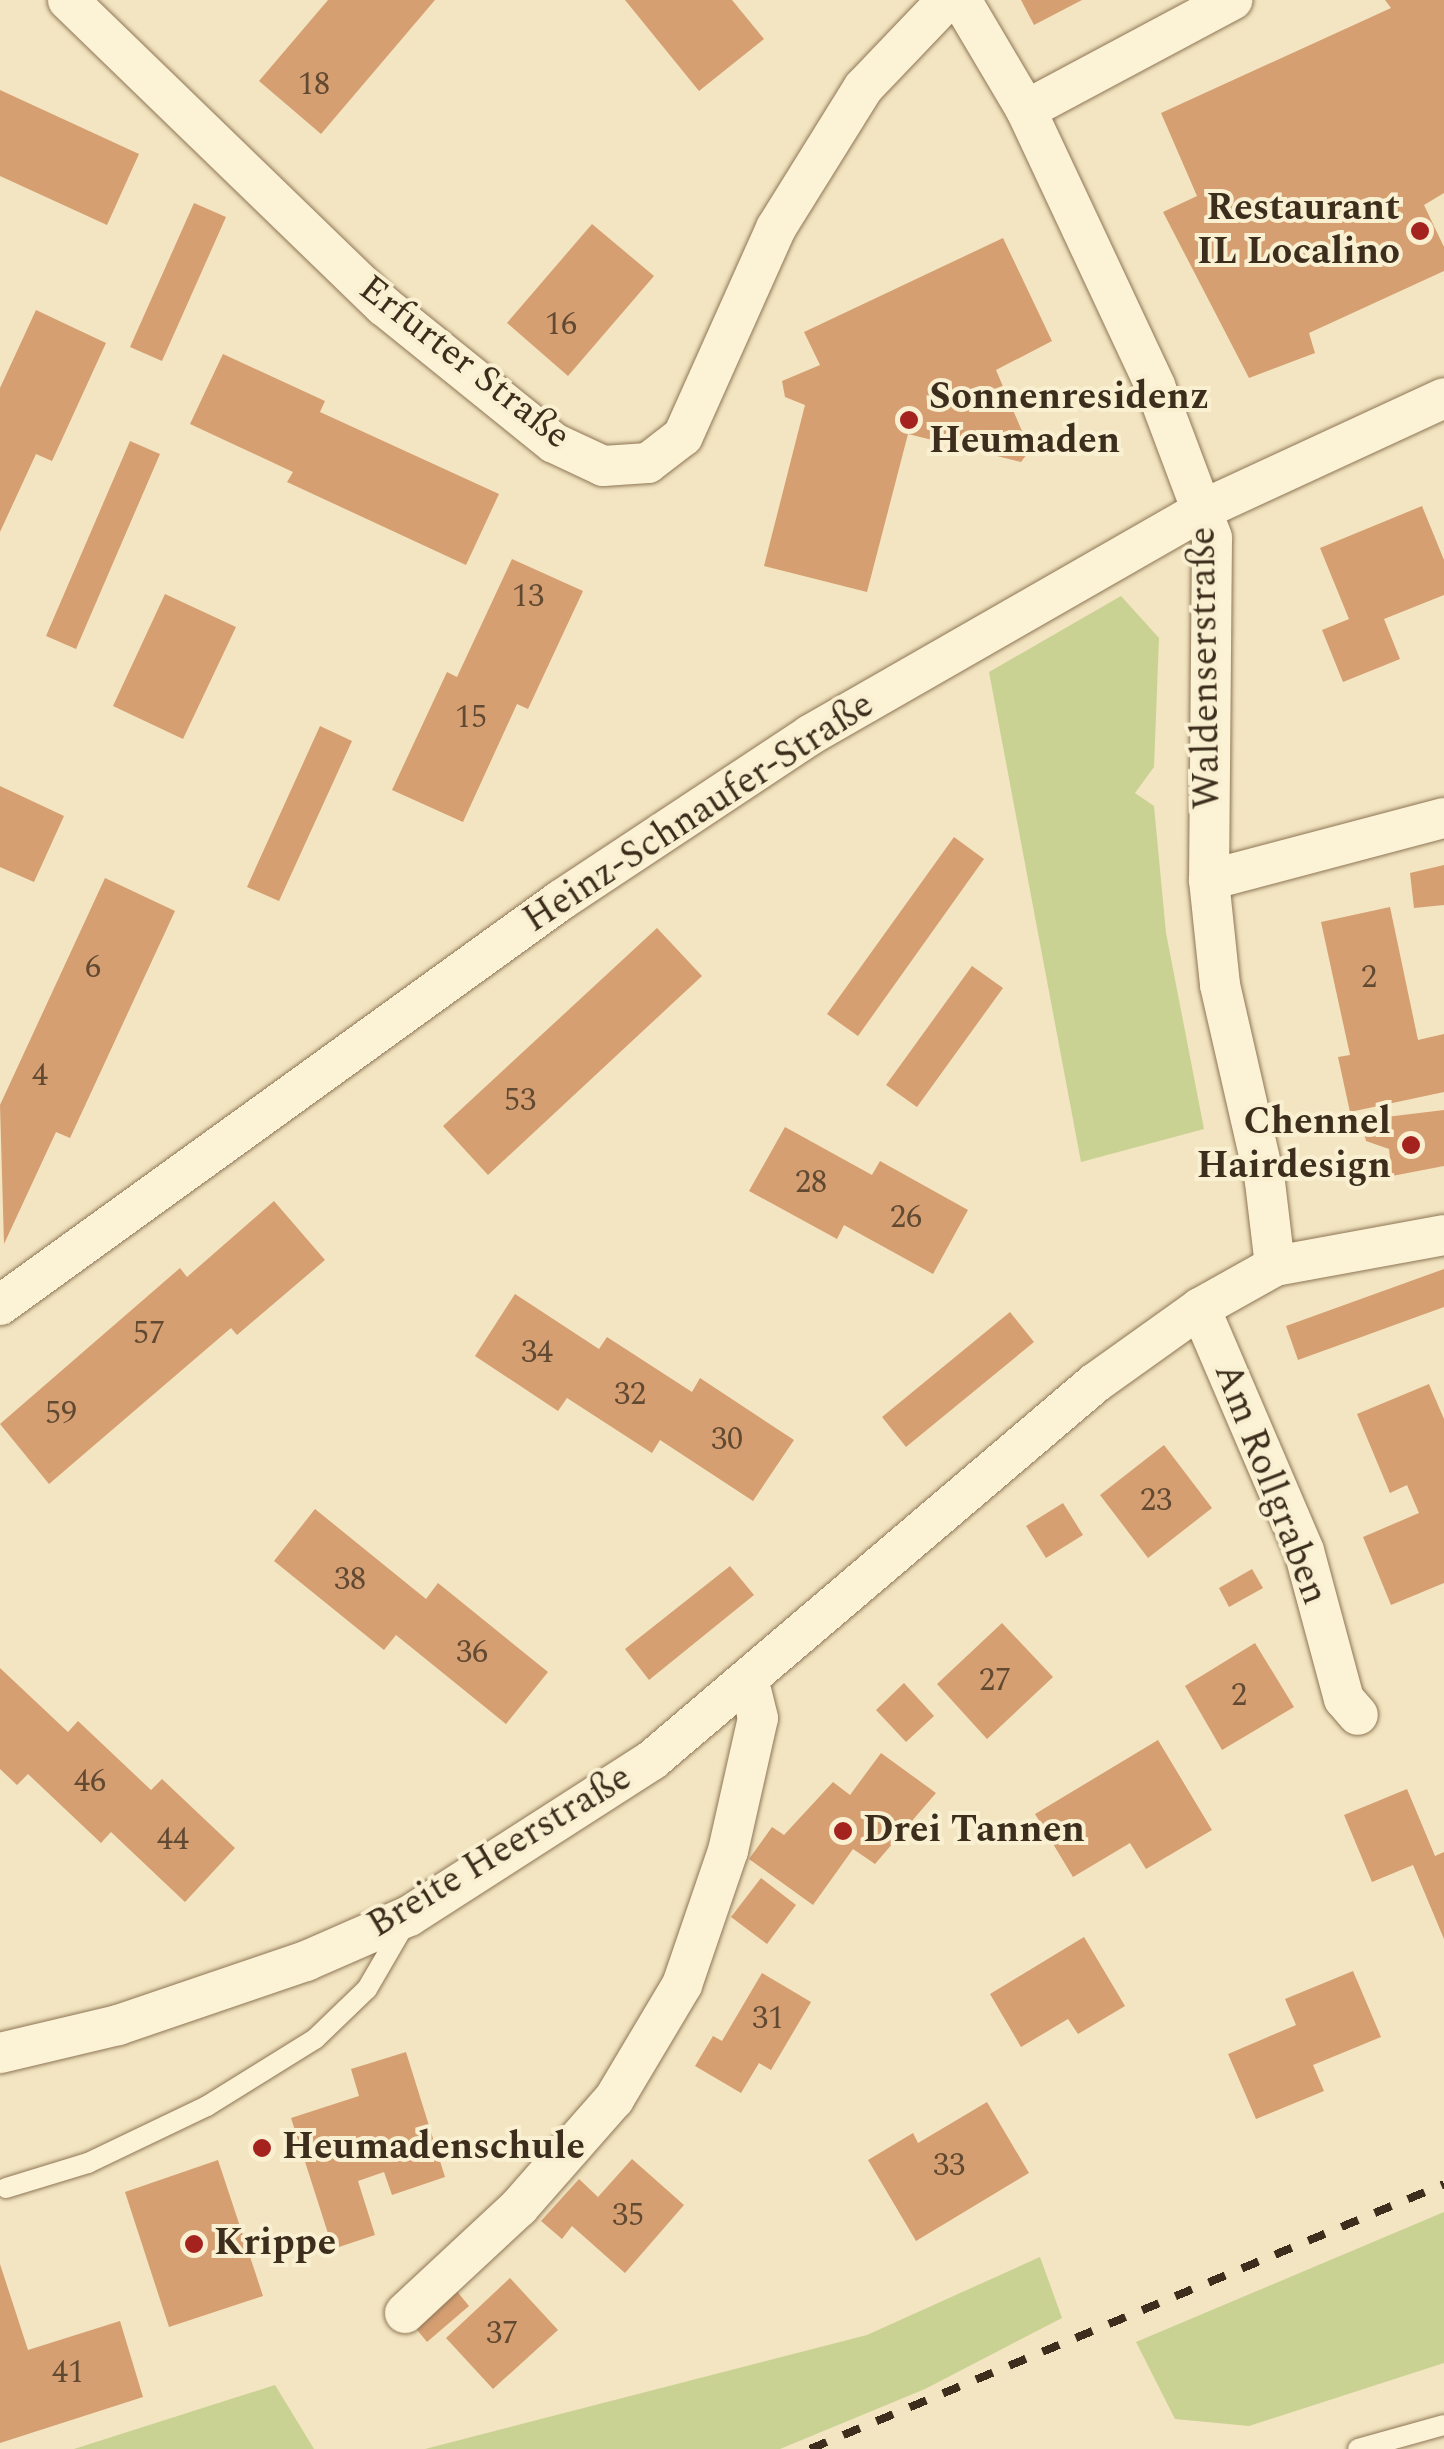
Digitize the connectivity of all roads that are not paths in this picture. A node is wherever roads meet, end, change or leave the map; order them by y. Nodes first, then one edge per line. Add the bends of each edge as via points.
1 (68, 0) edge
2 (947, 0) edge
3 (960, 0) edge
4 (1232, 0) edge
5 (1026, 110) junction
6 (1444, 398) edge
7 (1204, 509) junction
8 (1444, 818) edge
9 (1210, 880) junction
10 (1444, 1235) edge
11 (1275, 1266) junction
12 (0, 1305) edge
13 (1200, 1308) junction
14 (749, 1682) junction
15 (1358, 1715) dead end
16 (410, 1916) junction
17 (0, 2053) edge
18 (6, 2188) dead end
19 (404, 2312) dead end
20 (1444, 2425) edge
21 (1358, 2449) edge

1 - 2 street, Erfurter Straße via 384,306 554,443 602,466 648,464 683,436 776,228 863,88
3 - 5 street, Waldenserstraße
4 - 5 street
5 - 7 street, Waldenserstraße via 1156,386
6 - 7 street, Heinz-Schnaufer-Straße
7 - 9 street, Waldenserstraße via 1212,538
7 - 12 street, Heinz-Schnaufer-Straße via 810,735 561,900
8 - 9 street
9 - 11 street, Waldenserstraße via 1220,985 1265,1182
10 - 11 street, Breite Heerstraße
11 - 13 street, Breite Heerstraße
13 - 14 street, Breite Heerstraße via 1095,1383
13 - 15 street, Am Rollgraben via 1304,1551 1344,1699
14 - 16 street, Breite Heerstraße via 604,1794
14 - 19 street via 758,1718 728,1851 682,1985 614,2098 519,2207
16 - 17 street, Breite Heerstraße via 306,1961 136,2019
16 - 18 lane via 368,1989 315,2039 88,2163
20 - 21 lane

